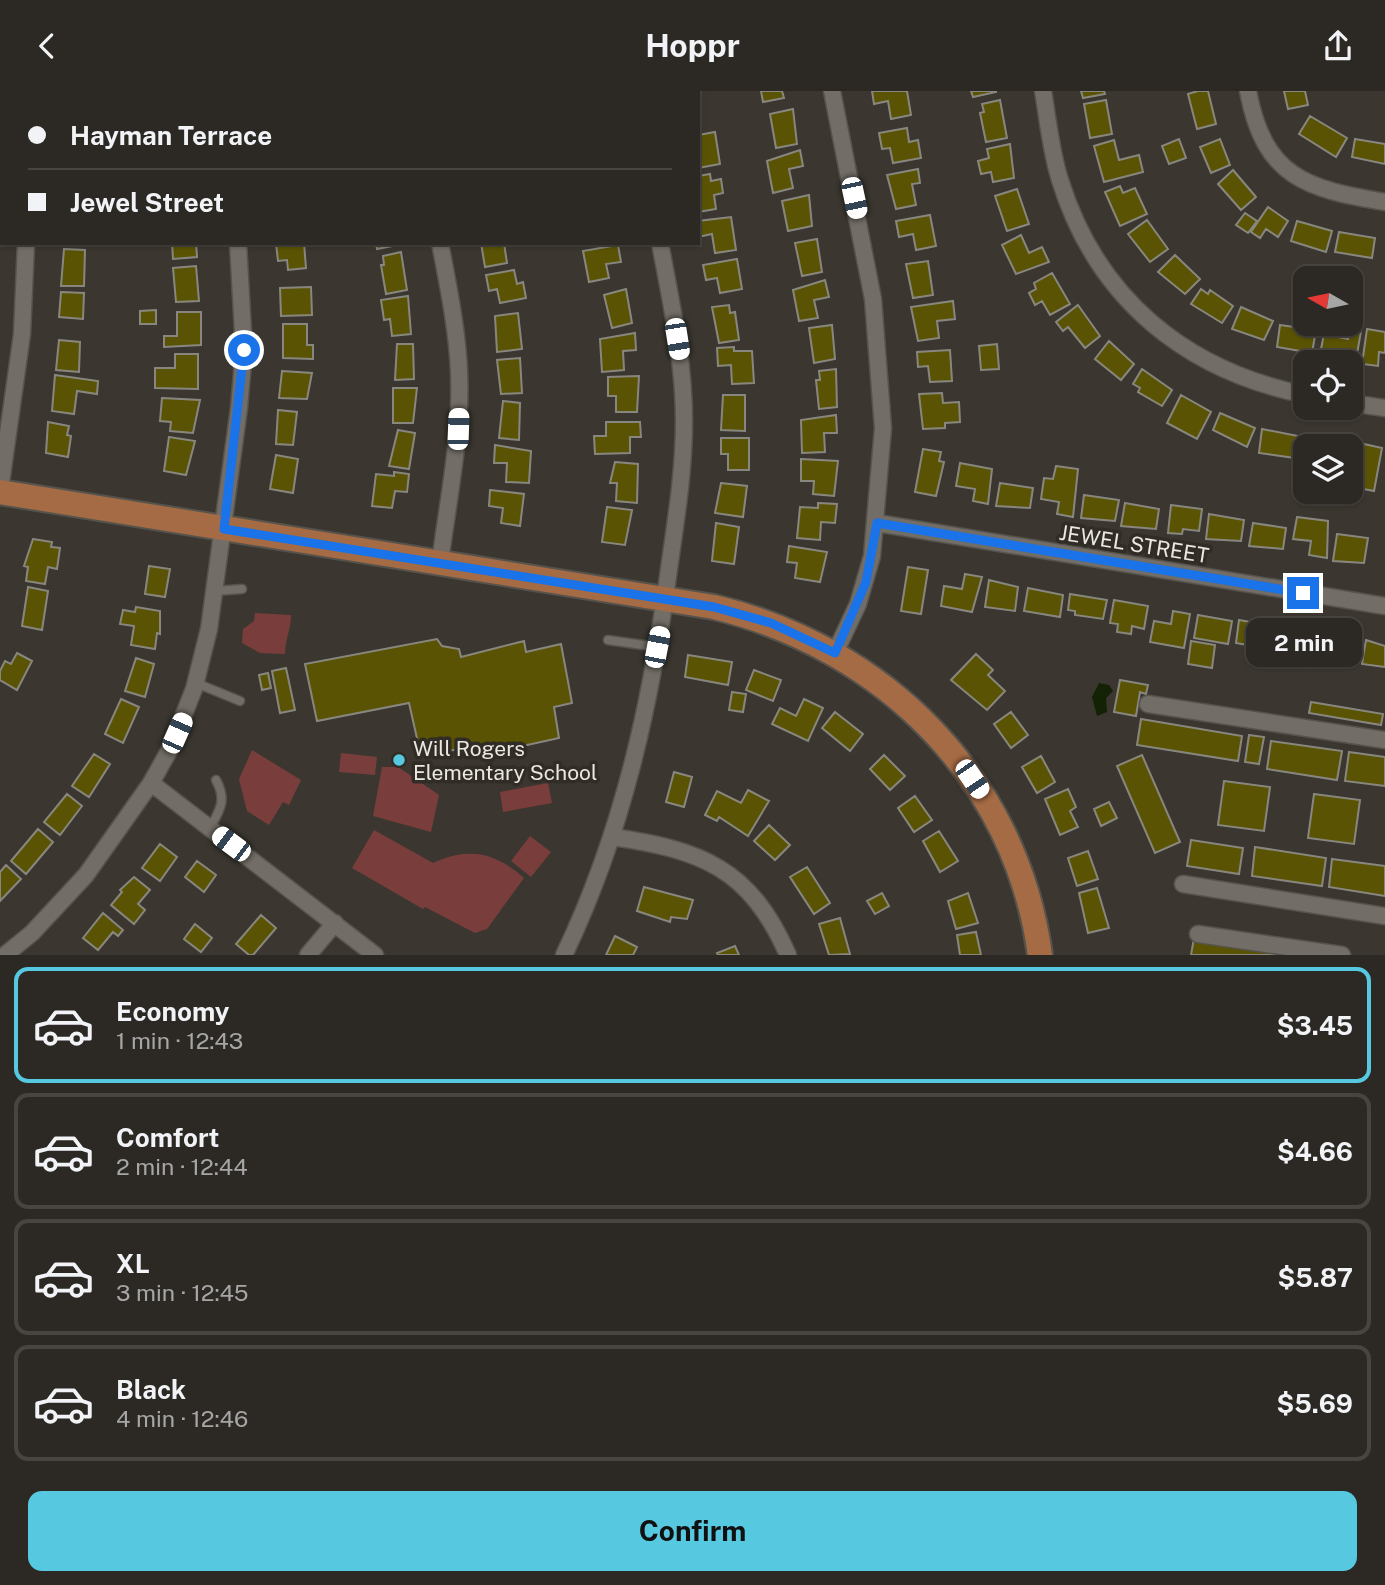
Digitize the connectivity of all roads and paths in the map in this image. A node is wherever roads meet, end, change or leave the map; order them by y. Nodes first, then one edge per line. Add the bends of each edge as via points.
1 (832, 91) edge
2 (1043, 91) edge
3 (1248, 91) edge
4 (1385, 202) edge
5 (26, 245) edge
6 (238, 245) edge
7 (440, 245) edge
8 (660, 245) edge
9 (1293, 391) edge
10 (1363, 405) edge
11 (1385, 408) edge
12 (0, 491) edge
13 (877, 523) junction
14 (224, 529) junction
15 (440, 563) junction
16 (242, 589) dead end
17 (215, 590) junction
18 (666, 598) junction
19 (1385, 606) edge
20 (608, 640) dead end
21 (657, 647) junction
22 (835, 653) junction
23 (196, 683) junction
24 (240, 701) dead end
25 (1148, 704) dead end
26 (1385, 740) edge
27 (216, 780) dead end
28 (151, 783) junction
29 (210, 828) junction
30 (613, 837) junction
31 (1183, 884) dead end
32 (1385, 916) edge
33 (335, 923) junction
34 (1198, 934) dead end
35 (5, 955) edge
36 (308, 955) edge
37 (375, 955) edge
38 (564, 955) edge
39 (788, 955) edge
40 (1040, 955) edge
41 (1342, 955) edge

1 - 13 street via 864,249 878,349 883,428
2 - 9 street via 1070,207 1116,286 1153,325 1198,358 1240,377
3 - 4 street via 1260,136 1281,166 1311,186
5 - 12 street via 22,334
6 - 14 street via 244,350
7 - 15 street via 454,319 459,399
8 - 18 street via 680,359 684,420 682,480
10 - 11 street
12 - 14 main road
13 - 19 street, JEWEL STREET
13 - 22 street via 866,582
14 - 15 main road
14 - 17 street
15 - 18 main road
16 - 17 lane
17 - 23 street
18 - 21 street
18 - 22 main road via 771,623
20 - 21 lane
21 - 30 street via 635,761
22 - 40 main road via 919,716 975,784 1014,856
23 - 24 lane
23 - 28 street
25 - 26 street
27 - 29 lane via 223,803
28 - 29 street
28 - 35 street via 86,875
29 - 33 street
30 - 38 street
30 - 39 street via 682,850 718,866 767,915
31 - 32 street
33 - 36 street
33 - 37 street
34 - 41 street

